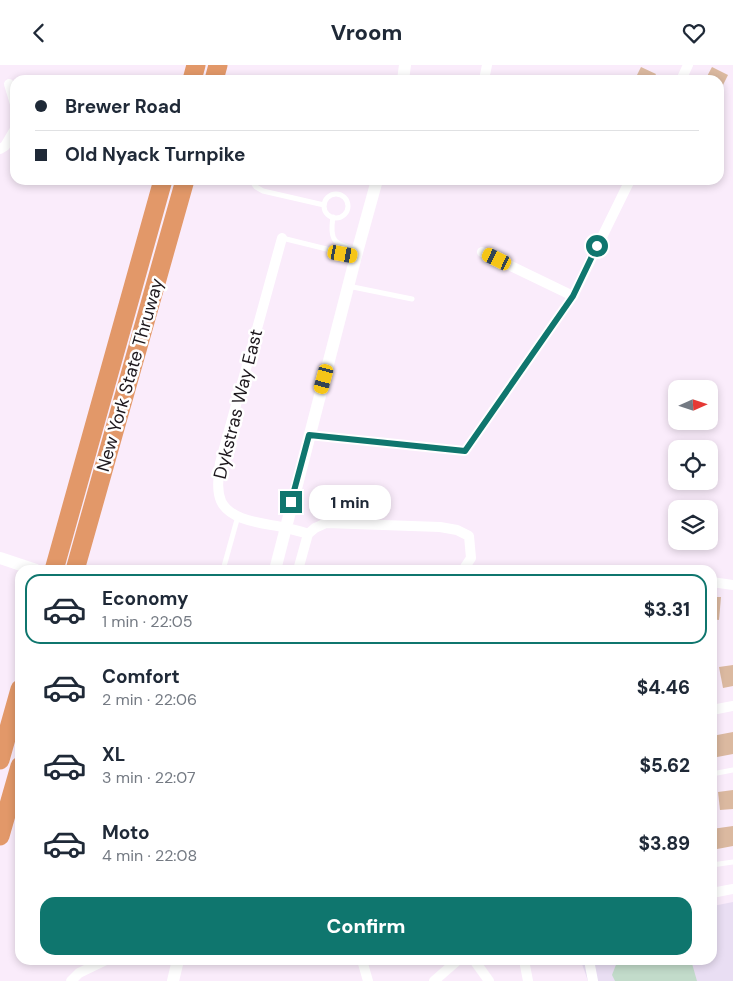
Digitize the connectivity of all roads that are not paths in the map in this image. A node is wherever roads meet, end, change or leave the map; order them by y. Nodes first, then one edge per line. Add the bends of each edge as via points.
1 (9, 84) dead end
2 (10, 87) edge
3 (10, 138) edge
4 (0, 149) edge
5 (162, 185) edge
6 (184, 185) edge
7 (254, 185) edge
8 (376, 185) edge
9 (628, 185) edge
10 (324, 205) junction
11 (333, 217) junction
12 (282, 239) joint
13 (482, 252) dead end
14 (357, 253) junction
15 (348, 286) junction
16 (573, 296) junction
17 (412, 299) dead end
18 (309, 435) junction
19 (238, 516) junction
20 (285, 527) junction
21 (308, 534) junction
22 (0, 558) edge
23 (22, 565) edge
24 (55, 565) edge
25 (76, 565) edge
26 (224, 565) edge
27 (276, 565) edge
28 (299, 565) edge
29 (466, 565) edge
30 (717, 583) edge
31 (733, 585) edge
32 (733, 706) edge
33 (15, 707) edge
34 (717, 709) edge
35 (0, 760) edge
36 (733, 770) edge
37 (717, 773) edge
38 (15, 784) edge
39 (0, 836) edge
40 (733, 862) edge
41 (717, 864) edge
42 (733, 889) edge
43 (717, 892) edge
44 (96, 965) edge
45 (177, 965) edge
46 (363, 965) edge
47 (452, 965) edge
48 (478, 965) edge
49 (525, 965) edge
50 (590, 965) edge
51 (71, 981) edge
52 (173, 981) edge
53 (368, 981) edge
54 (434, 981) edge
55 (489, 981) edge
56 (528, 981) edge
57 (593, 981) edge

1 - 2 street
3 - 4 street
5 - 24 highway, New York State Thruway
6 - 25 highway, New York State Thruway
7 - 10 lane via 263,191
8 - 14 street
9 - 16 street
10 - 11 lane via 326,213
10 - 11 lane via 333,195 341,195 346,200 348,208 344,215
11 - 14 lane via 332,236 335,242
12 - 14 lane
12 - 19 street, Dykstras Way East via 220,463 217,485 221,502
13 - 16 street
14 - 15 street
15 - 17 lane
15 - 18 street
16 - 18 street via 465,451
18 - 20 street
19 - 20 street, Dykstras Way East
19 - 26 lane
20 - 21 street, Dykstras Way East
20 - 27 street
21 - 28 street
21 - 29 street via 326,523 458,530 469,536 471,558
22 - 23 street
30 - 31 street
32 - 34 street
33 - 35 highway
36 - 37 lane
38 - 39 highway
40 - 41 lane
42 - 43 street
44 - 51 street
45 - 52 street
46 - 53 street
47 - 54 street
48 - 55 street
49 - 56 street
50 - 57 street

